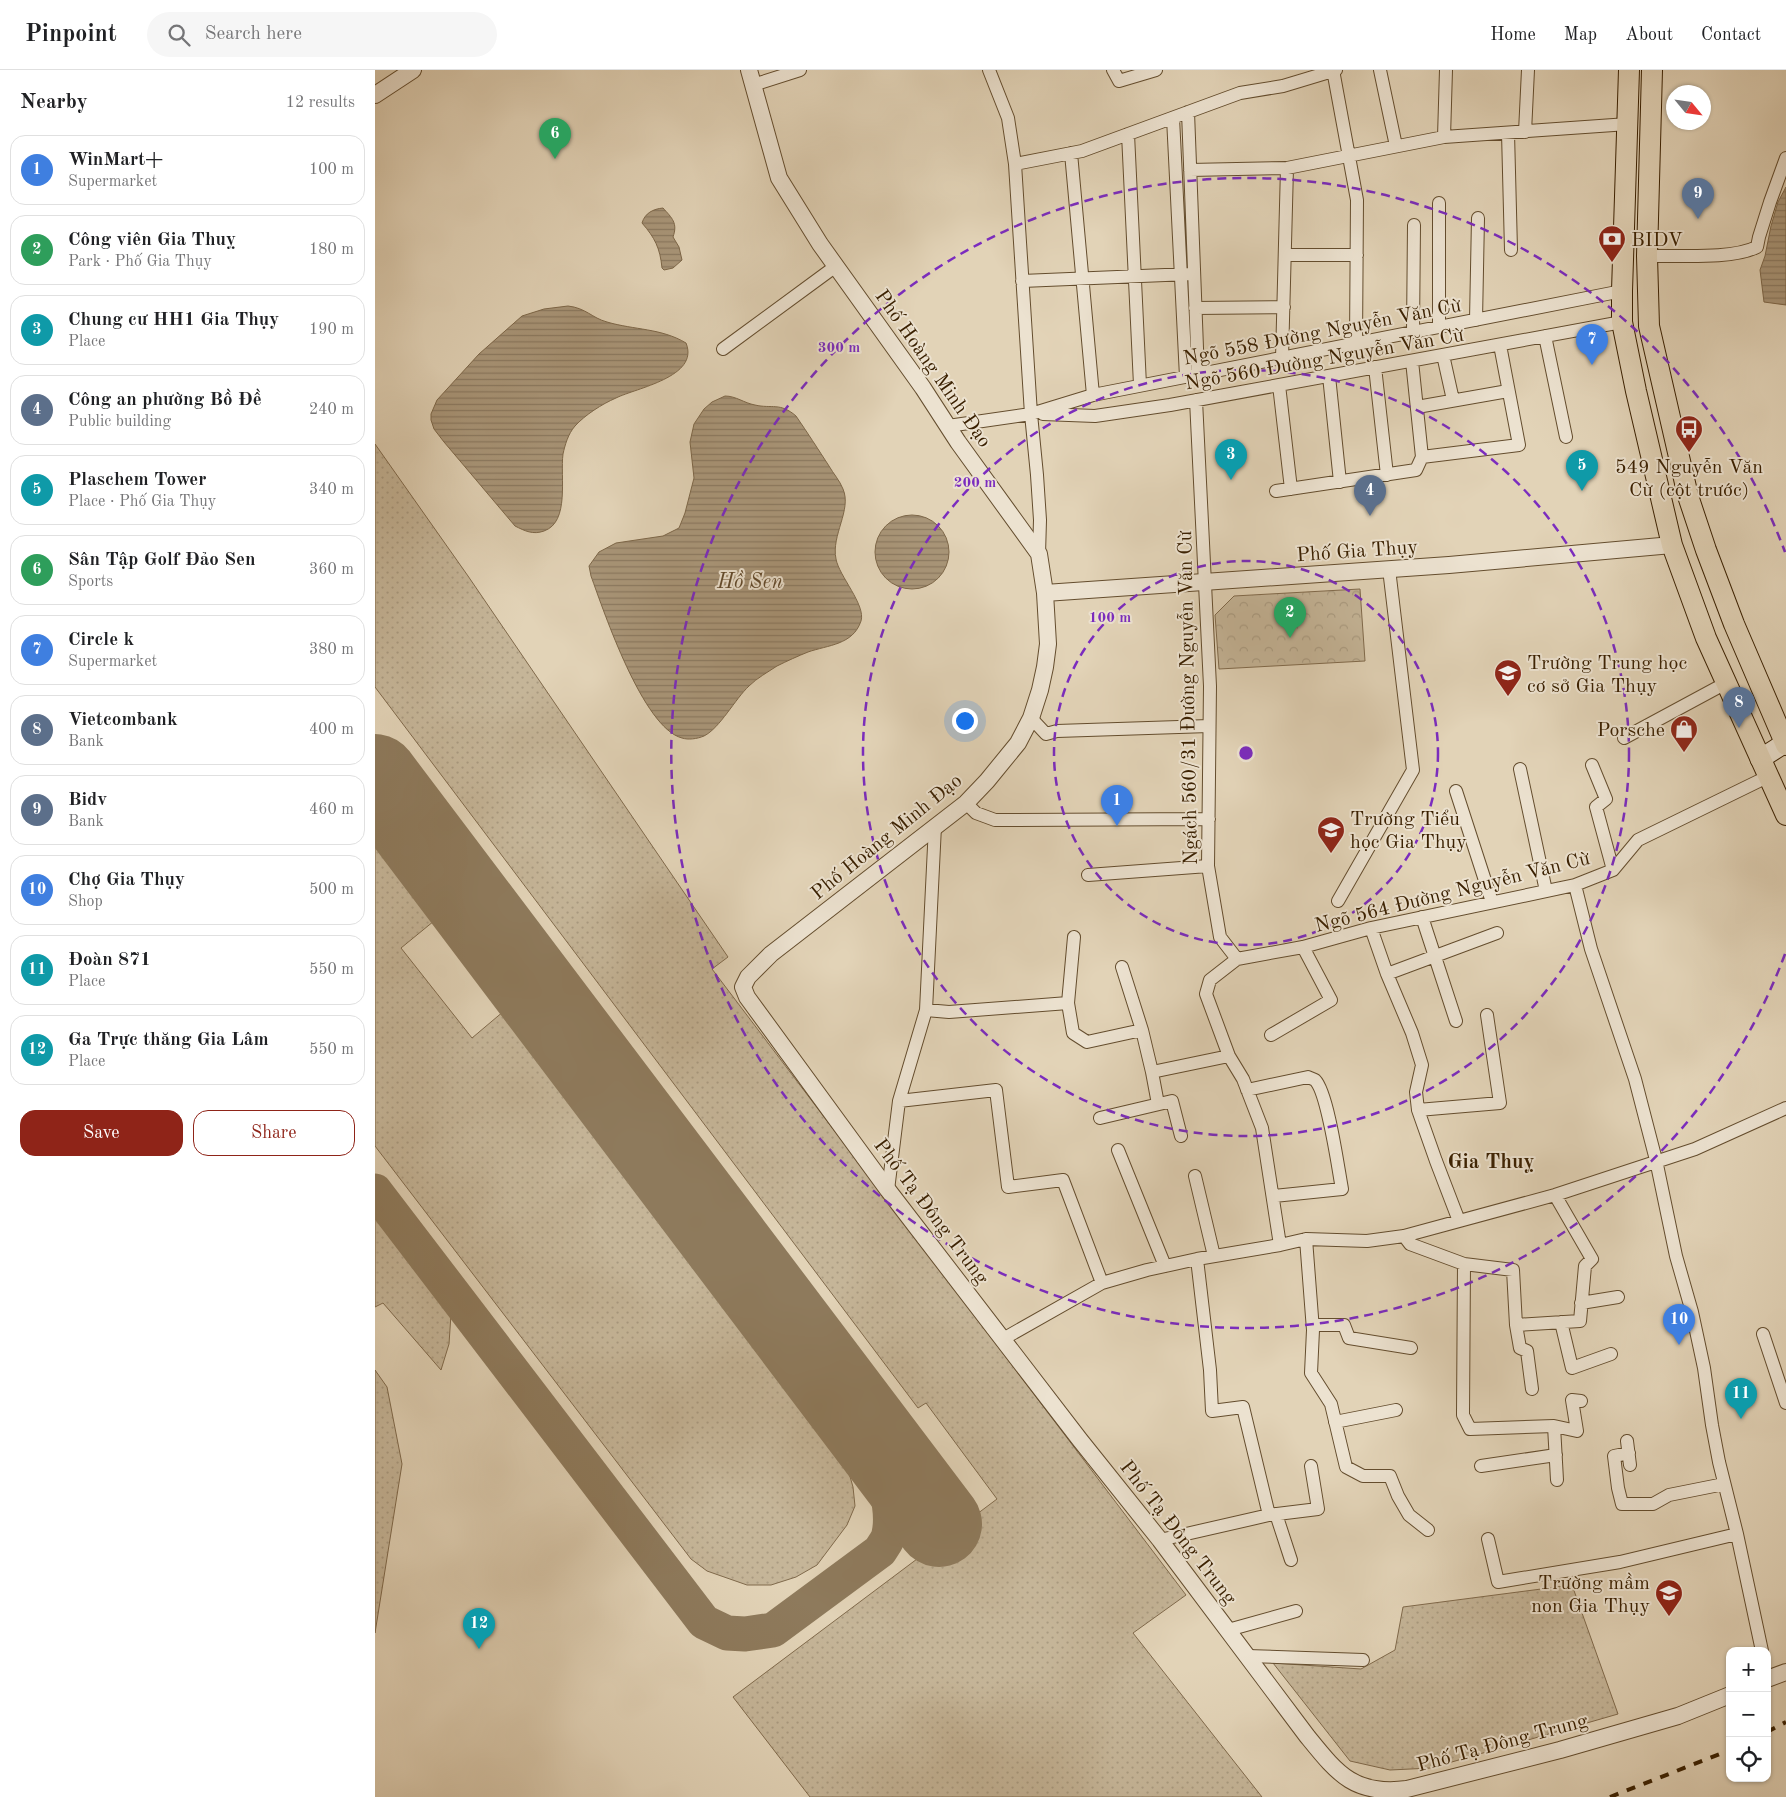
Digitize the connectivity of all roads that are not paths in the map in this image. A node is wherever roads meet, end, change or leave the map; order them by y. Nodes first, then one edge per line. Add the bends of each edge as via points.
1 (413, 70) edge
2 (800, 70) edge
3 (989, 70) edge
4 (1113, 70) edge
5 (1156, 70) edge
6 (1334, 70) edge
7 (1380, 70) edge
8 (1446, 70) edge
9 (1529, 70) edge
10 (1629, 70) edge
11 (1652, 70) edge
12 (751, 78) edge
13 (375, 95) edge
14 (1188, 112) junction
15 (1173, 118) junction
16 (1628, 124) junction
17 (1525, 132) junction
18 (1507, 133) junction
19 (1128, 134) junction
20 (1444, 137) junction
21 (1396, 146) junction
22 (1071, 153) junction
23 (1349, 155) junction
24 (1786, 158) edge
25 (1015, 164) junction
26 (1287, 168) junction
27 (1190, 170) junction
28 (1439, 203) dead end
29 (1478, 218) dead end
30 (1414, 225) dead end
31 (1511, 250) dead end
32 (1285, 255) junction
33 (1357, 256) junction
34 (1647, 256) junction
35 (836, 266) junction
36 (1194, 274) junction
37 (1181, 275) junction
38 (1134, 278) junction
39 (1082, 280) junction
40 (1023, 281) junction
41 (1622, 291) junction
42 (1284, 307) junction
43 (1195, 308) junction
44 (1476, 320) junction
45 (1622, 322) junction
46 (1439, 327) junction
47 (1413, 332) junction
48 (1545, 336) junction
49 (1356, 343) junction
50 (1500, 344) junction
51 (723, 349) dead end
52 (1443, 355) junction
53 (1282, 358) junction
54 (1412, 360) junction
55 (1375, 367) junction
56 (1192, 375) junction
57 (1329, 376) junction
58 (1279, 385) junction
59 (1139, 386) junction
60 (1508, 391) junction
61 (1093, 395) junction
62 (1196, 400) junction
63 (1453, 400) junction
64 (1417, 407) junction
65 (1031, 414) junction
66 (948, 426) junction
67 (1565, 438) dead end
68 (1421, 457) junction
69 (1387, 475) junction
70 (1340, 482) junction
71 (1291, 489) junction
72 (1276, 491) dead end
73 (1673, 546) junction
74 (1039, 554) junction
75 (1389, 569) junction
76 (1205, 581) junction
77 (1045, 593) junction
78 (1726, 683) junction
79 (1031, 718) junction
80 (1209, 726) junction
81 (1624, 738) dead end
82 (1786, 743) edge
83 (1592, 765) dead end
84 (1764, 768) junction
85 (1519, 769) dead end
86 (1457, 791) dead end
87 (966, 803) junction
88 (1786, 815) edge
89 (1209, 819) junction
90 (935, 826) junction
91 (1208, 866) junction
92 (1613, 870) junction
93 (1088, 875) dead end
94 (1575, 885) junction
95 (1546, 891) junction
96 (1338, 901) dead end
97 (1492, 902) junction
98 (1422, 917) junction
99 (1371, 928) junction
100 (1497, 933) dead end
101 (1074, 937) dead end
102 (1303, 946) junction
103 (1433, 956) junction
104 (1237, 959) junction
105 (1122, 967) dead end
106 (1387, 974) junction
107 (743, 987) joint
108 (1068, 1003) junction
109 (926, 1010) junction
110 (1487, 1016) dead end
111 (1456, 1021) dead end
112 (1142, 1030) junction
113 (1271, 1035) dead end
114 (1229, 1056) junction
115 (1152, 1072) junction
116 (1247, 1090) junction
117 (899, 1101) junction
118 (1157, 1104) junction
119 (1786, 1108) edge
120 (1418, 1110) junction
121 (1100, 1118) dead end
122 (1181, 1136) dead end
123 (1118, 1150) dead end
124 (1657, 1160) junction
125 (1195, 1176) dead end
126 (888, 1190) junction
127 (1555, 1195) junction
128 (1273, 1196) junction
129 (1459, 1221) junction
130 (1404, 1236) junction
131 (1306, 1239) junction
132 (1281, 1245) junction
133 (1214, 1256) junction
134 (1197, 1259) junction
135 (1464, 1264) junction
136 (1165, 1266) junction
137 (1103, 1283) junction
138 (1618, 1297) dead end
139 (1581, 1303) junction
140 (1561, 1322) junction
141 (1313, 1325) junction
142 (1516, 1325) junction
143 (1763, 1334) dead end
144 (1003, 1339) junction
145 (1411, 1348) dead end
146 (1611, 1354) dead end
147 (1532, 1389) dead end
148 (1581, 1401) dead end
149 (1786, 1403) edge
150 (1396, 1410) dead end
151 (1335, 1422) junction
152 (1554, 1426) junction
153 (1629, 1453) dead end
154 (1556, 1455) junction
155 (1311, 1466) dead end
156 (1481, 1466) dead end
157 (1557, 1480) dead end
158 (1724, 1484) junction
159 (1272, 1515) junction
160 (1428, 1530) dead end
161 (1737, 1534) junction
162 (1488, 1539) dead end
163 (1160, 1540) junction
164 (1291, 1560) dead end
165 (1296, 1611) dead end
166 (1229, 1630) junction
167 (1761, 1647) edge
168 (1247, 1656) junction
169 (1363, 1660) dead end
170 (1786, 1672) edge
171 (1771, 1677) edge
172 (1726, 1697) edge

1 - 13 street
2 - 12 street
3 - 25 street via 1008,118
4 - 5 street via 1119,81
6 - 14 street via 1283,86 1240,93
6 - 23 street
7 - 21 street
8 - 20 street
9 - 17 street
10 - 16 main road
11 - 34 main road
12 - 35 street, Phố Hoàng Minh Đạo via 779,178
14 - 15 street
14 - 27 street
15 - 19 street
15 - 37 street
16 - 17 street
16 - 41 main road
17 - 18 street
18 - 20 street
18 - 31 street
19 - 22 street
19 - 38 street
20 - 21 street
21 - 23 street
22 - 25 street
22 - 39 street
23 - 26 street
23 - 33 street via 1357,200
24 - 34 street via 1757,247 1722,256
25 - 40 street
26 - 27 street
26 - 32 street
27 - 36 street
28 - 46 street
29 - 44 street
30 - 47 street
32 - 33 street
32 - 42 street
33 - 49 street
34 - 82 main road via 1649,326 1688,496 1734,624
35 - 51 street
35 - 66 street, Phố Hoàng Minh Đạo
36 - 37 street
36 - 43 street
37 - 38 street
37 - 56 street
38 - 39 street
38 - 59 street
39 - 40 street
39 - 61 street
40 - 65 street
41 - 44 street, Ngõ 558 Đường Nguyễn Văn Cừ
41 - 45 main road
42 - 43 street
42 - 53 street
43 - 56 street
44 - 46 street, Ngõ 558 Đường Nguyễn Văn Cừ
45 - 48 street, Ngõ 560 Đường Nguyễn Văn Cừ
45 - 73 main road via 1646,439
46 - 47 street, Ngõ 558 Đường Nguyễn Văn Cừ
47 - 49 street, Ngõ 558 Đường Nguyễn Văn Cừ
48 - 50 street, Ngõ 560 Đường Nguyễn Văn Cừ
48 - 67 street
49 - 53 street, Ngõ 558 Đường Nguyễn Văn Cừ
50 - 52 street, Ngõ 560 Đường Nguyễn Văn Cừ
50 - 60 street
52 - 54 street, Ngõ 560 Đường Nguyễn Văn Cừ
52 - 63 street
53 - 56 street, Ngõ 558 Đường Nguyễn Văn Cừ
54 - 55 street, Ngõ 560 Đường Nguyễn Văn Cừ
54 - 64 street
55 - 57 street, Ngõ 560 Đường Nguyễn Văn Cừ
55 - 69 street
56 - 59 street, Ngõ 558 Đường Nguyễn Văn Cừ
57 - 58 street, Ngõ 560 Đường Nguyễn Văn Cừ
57 - 70 street
58 - 62 street, Ngõ 560 Đường Nguyễn Văn Cừ
58 - 71 street
59 - 61 street, Ngõ 558 Đường Nguyễn Văn Cừ
60 - 63 street
60 - 68 street via 1519,445
61 - 65 street, Ngõ 558 Đường Nguyễn Văn Cừ
62 - 65 street, Ngõ 560 Đường Nguyễn Văn Cừ via 1095,416
62 - 76 street, Ngách 560/31 Đường Nguyễn Văn Cừ
63 - 64 street
64 - 68 street
65 - 66 street
65 - 74 street
66 - 74 street, Phố Hoàng Minh Đạo
68 - 69 street via 1417,470
69 - 70 street
70 - 71 street
71 - 72 street
73 - 75 street, Phố Gia Thụy
73 - 78 main road
74 - 77 street, Phố Hoàng Minh Đạo
75 - 76 street, Phố Gia Thụy
75 - 96 street via 1413,770
76 - 77 street, Phố Gia Thụy
76 - 80 street, Ngách 560/31 Đường Nguyễn Văn Cừ
77 - 79 street, Phố Hoàng Minh Đạo via 1048,644
78 - 81 street
78 - 84 main road
79 - 80 street via 1046,734
79 - 87 street, Phố Hoàng Minh Đạo via 1018,743
80 - 89 street, Ngách 560/31 Đường Nguyễn Văn Cừ
82 - 84 main road
83 - 92 street via 1605,799 1596,807
84 - 88 main road
84 - 92 street, Ngõ 564 Đường Nguyễn Văn Cừ via 1638,840
85 - 95 street
86 - 97 street
87 - 89 street via 976,814 995,820
87 - 90 street, Phố Hoàng Minh Đạo
89 - 91 street, Ngách 560/31 Đường Nguyễn Văn Cừ
90 - 107 street, Phố Hoàng Minh Đạo via 771,954 748,977
90 - 109 street
91 - 93 street
91 - 104 street, Ngách 560/31 Đường Nguyễn Văn Cừ via 1220,937
92 - 94 street, Ngõ 564 Đường Nguyễn Văn Cừ
94 - 95 street, Ngõ 564 Đường Nguyễn Văn Cừ
94 - 124 street via 1591,949 1635,1079
95 - 97 street, Ngõ 564 Đường Nguyễn Văn Cừ
97 - 98 street, Ngõ 564 Đường Nguyễn Văn Cừ
98 - 99 street, Ngõ 564 Đường Nguyễn Văn Cừ
98 - 103 street
99 - 102 street, Ngõ 564 Đường Nguyễn Văn Cừ
99 - 106 street
100 - 103 street
101 - 108 street
102 - 104 street, Ngõ 564 Đường Nguyễn Văn Cừ
102 - 113 street via 1331,1000
103 - 106 street
103 - 111 street
104 - 114 street via 1210,980 1206,994
105 - 112 street
106 - 120 street via 1413,1033 1422,1065 1416,1092
107 - 126 street, Phố Tạ Đông Trung via 752,1005
108 - 109 street via 949,1012
108 - 112 street via 1073,1033 1087,1042
109 - 117 street
110 - 120 street via 1500,1103
112 - 115 street
114 - 115 street
114 - 116 street
115 - 118 street
116 - 128 street via 1262,1128
116 - 128 street via 1308,1077 1314,1079 1331,1125 1342,1189
117 - 126 street
117 - 137 street via 996,1090 1008,1187 1063,1180
118 - 121 street
118 - 122 street via 1172,1101
119 - 124 street via 1695,1148
120 - 129 street
123 - 136 street
124 - 127 street
124 - 158 street via 1676,1256 1704,1368
125 - 133 street
126 - 144 street, Phố Tạ Đông Trung
127 - 129 street
127 - 139 street via 1592,1259 1585,1266
128 - 132 street
129 - 130 street
130 - 131 street via 1367,1241
130 - 135 street via 1410,1244
131 - 132 street
131 - 141 street
132 - 133 street
133 - 134 street
134 - 136 street
134 - 159 street via 1213,1411 1243,1408
135 - 142 street via 1513,1270
135 - 152 street via 1463,1415 1470,1429
136 - 137 street
137 - 144 street
138 - 139 street
139 - 140 street via 1580,1321
140 - 142 street
140 - 146 street via 1572,1368
141 - 145 street via 1344,1324 1349,1338
141 - 151 street via 1311,1373 1331,1404
142 - 147 street via 1520,1348 1527,1351
143 - 149 street
144 - 163 street, Phố Tạ Đông Trung
148 - 152 street via 1572,1400 1577,1431
150 - 151 street
151 - 160 street via 1346,1467 1363,1476 1390,1476 1409,1515
152 - 154 street
153 - 158 street via 1613,1456 1622,1504 1653,1504 1669,1495
154 - 156 street
154 - 157 street
155 - 159 street via 1319,1509
158 - 161 street
159 - 163 street
159 - 164 street
161 - 162 street via 1620,1562 1498,1582
161 - 167 street
163 - 166 street, Phố Tạ Đông Trung
165 - 166 street
166 - 168 street, Phố Tạ Đông Trung
168 - 169 street
168 - 172 street, Phố Tạ Đông Trung via 1332,1766 1347,1780 1368,1789 1407,1789 1560,1750 1678,1716
170 - 171 street

